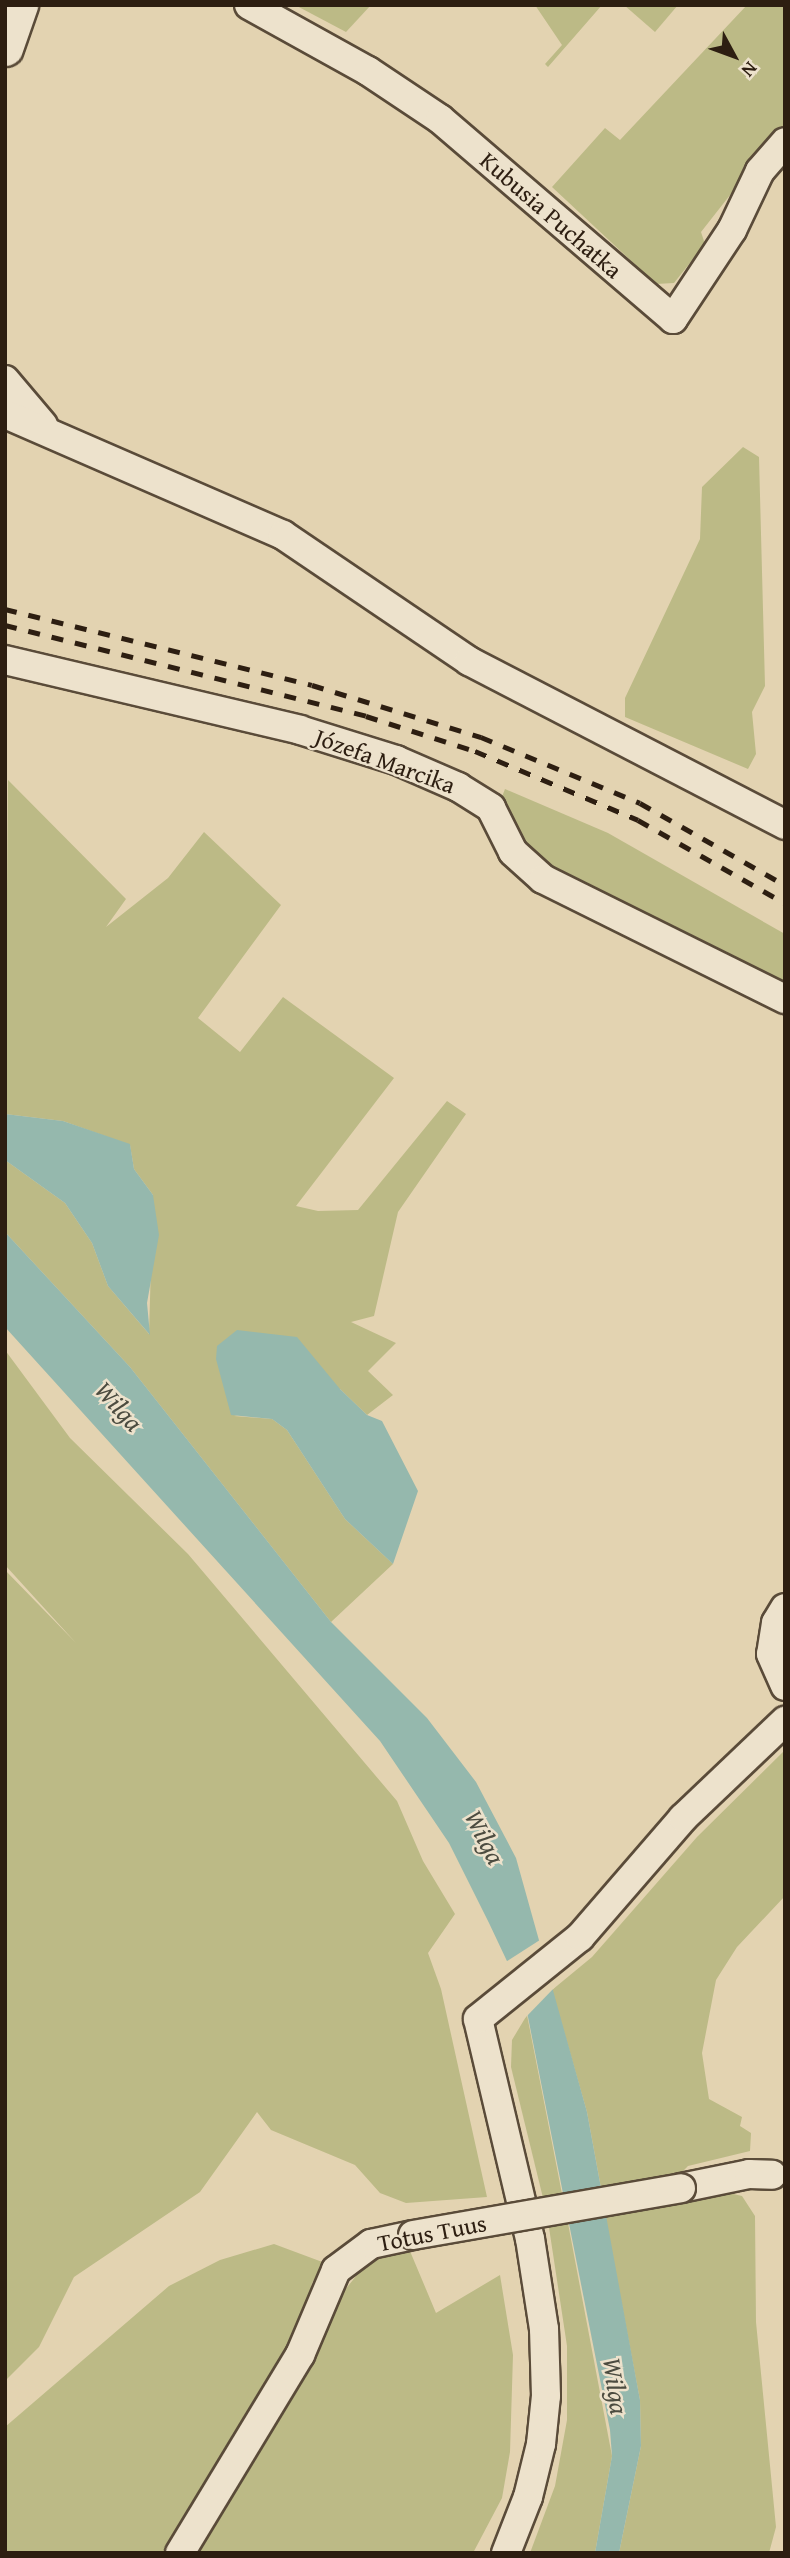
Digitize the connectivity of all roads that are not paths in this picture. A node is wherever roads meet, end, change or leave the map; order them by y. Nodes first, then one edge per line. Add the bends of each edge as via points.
1 (20, 5) edge
2 (249, 5) edge
3 (5, 48) edge
4 (785, 142) edge
5 (5, 380) edge
6 (5, 414) edge
7 (61, 440) junction
8 (5, 660) edge
9 (785, 825) edge
10 (785, 999) edge
11 (785, 1608) edge
12 (785, 1686) edge
13 (785, 1721) edge
14 (772, 2175) dead end
15 (180, 2553) edge
16 (506, 2553) edge

1 - 3 street
2 - 4 street, Kubusia Puchatka via 368,71 440,119 673,319 732,230 760,171
5 - 7 street via 36,420
6 - 7 street
7 - 9 street via 283,535 469,661
8 - 10 street, Józefa Marcika via 300,730 396,760 458,787 491,808 513,852 542,879
11 - 12 street via 776,1623 771,1654
13 - 16 street via 683,1818 561,1955 478,2019 530,2239 544,2329 546,2396 538,2464
14 - 15 street, Totus Tuus, bridge via 749,2174 370,2244 336,2270 300,2355

